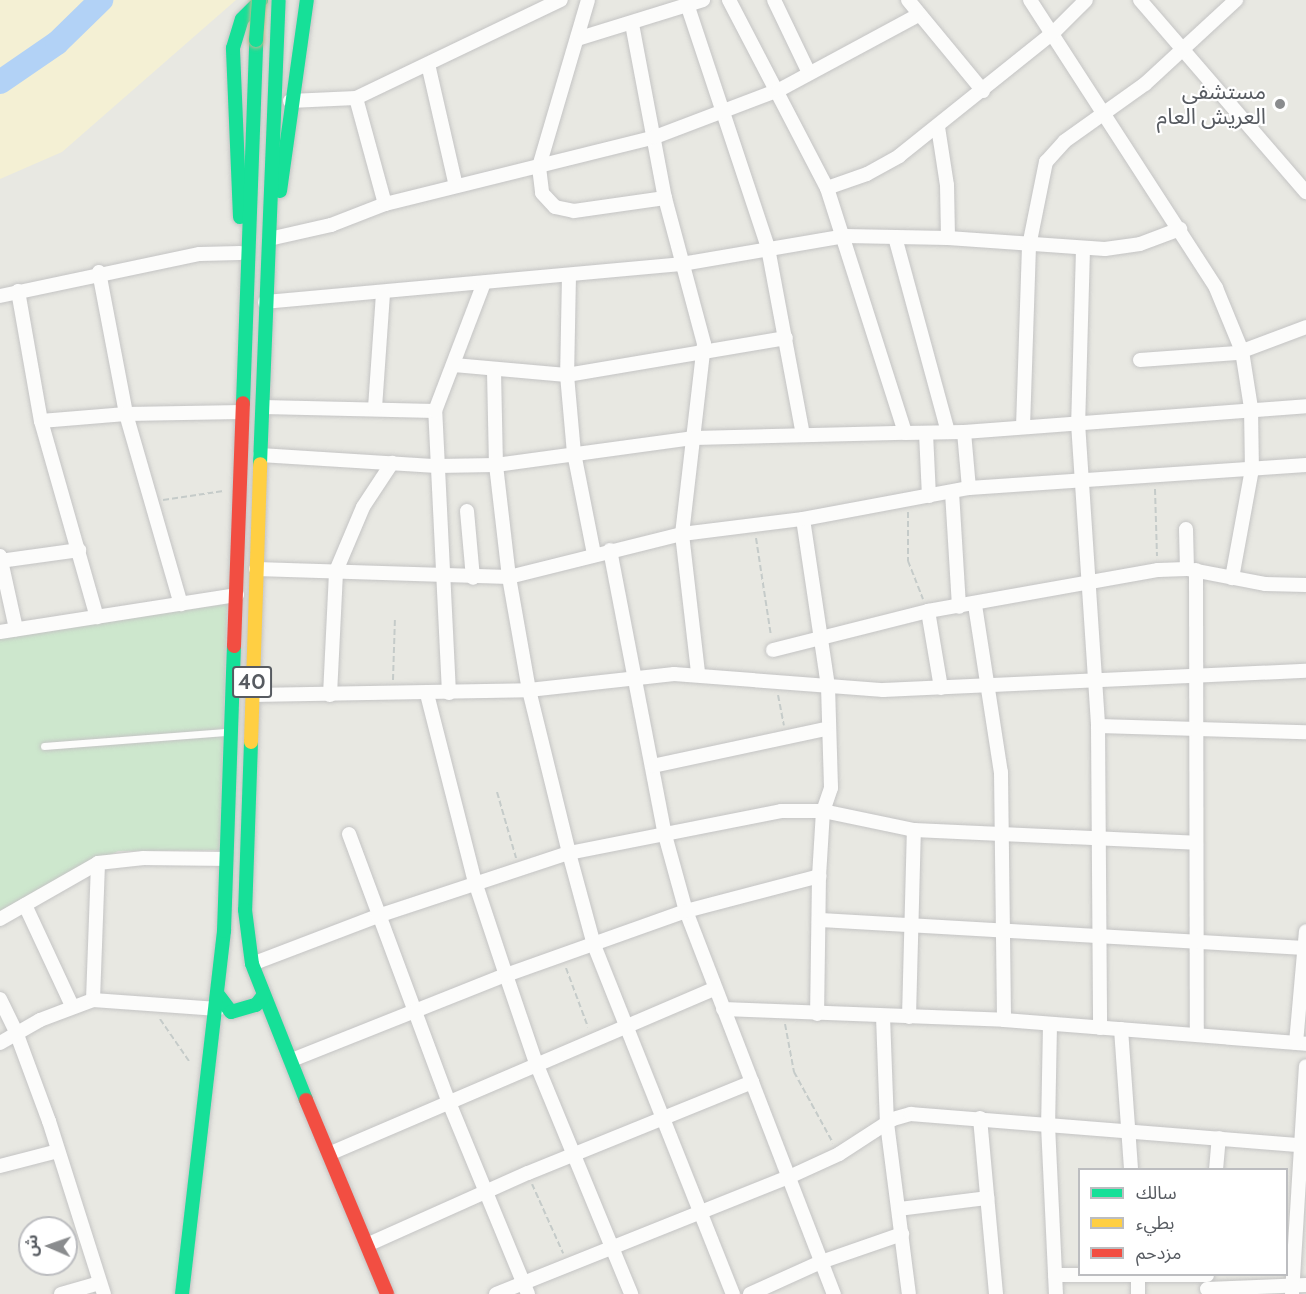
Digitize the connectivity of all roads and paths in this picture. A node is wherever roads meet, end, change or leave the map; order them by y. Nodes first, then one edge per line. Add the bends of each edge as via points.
1 (260, 0) edge
2 (279, 0) edge
3 (307, 0) edge
4 (561, 0) edge
5 (588, 0) edge
6 (703, 0) edge
7 (729, 0) edge
8 (774, 0) edge
9 (908, 0) edge
10 (1030, 0) edge
11 (1086, 0) edge
12 (1140, 0) edge
13 (1236, 0) edge
14 (688, 7) junction
15 (918, 15) junction
16 (632, 24) junction
17 (1054, 32) junction
18 (577, 39) junction
19 (1182, 52) junction
20 (428, 64) junction
21 (809, 73) junction
22 (779, 90) junction
23 (984, 91) junction
24 (356, 98) junction
25 (290, 101) junction
26 (722, 113) junction
27 (1107, 114) junction
28 (938, 127) junction
29 (654, 137) junction
30 (539, 167) junction
31 (456, 186) junction
32 (827, 188) junction
33 (1306, 192) edge
34 (665, 198) junction
35 (385, 204) junction
36 (1180, 229) junction
37 (845, 237) junction
38 (895, 237) junction
39 (948, 238) junction
40 (269, 239) junction
41 (1029, 246) junction
42 (768, 248) junction
43 (1083, 249) junction
44 (240, 253) junction
45 (682, 264) junction
46 (99, 272) junction
47 (568, 275) junction
48 (484, 283) junction
49 (18, 291) junction
50 (383, 294) junction
51 (0, 296) edge
52 (248, 299) junction
53 (265, 302) junction
54 (1306, 327) edge
55 (786, 338) junction
56 (1242, 351) junction
57 (704, 352) junction
58 (1140, 360) dead end
59 (454, 365) junction
60 (494, 371) junction
61 (567, 375) junction
62 (1306, 406) edge
63 (263, 407) junction
64 (375, 408) junction
65 (1251, 408) junction
66 (435, 411) junction
67 (242, 412) junction
68 (126, 414) junction
69 (41, 421) junction
70 (1078, 423) junction
71 (1023, 426) junction
72 (948, 432) junction
73 (964, 432) junction
74 (905, 433) junction
75 (927, 433) junction
76 (803, 435) junction
77 (694, 438) junction
78 (574, 453) junction
79 (260, 455) junction
80 (392, 463) junction
81 (496, 465) junction
82 (1306, 465) edge
83 (437, 466) junction
84 (1252, 469) junction
85 (1155, 475) junction
86 (1080, 479) junction
87 (969, 488) junction
88 (240, 489) junction
89 (952, 492) junction
90 (929, 496) junction
91 (908, 500) junction
92 (154, 501) junction
93 (467, 511) dead end
94 (803, 519) junction
95 (754, 526) junction
96 (1186, 529) dead end
97 (682, 534) junction
98 (80, 550) junction
99 (610, 550) junction
100 (594, 554) junction
101 (0, 559) edge
102 (256, 569) junction
103 (1158, 570) junction
104 (1192, 570) junction
105 (336, 571) junction
106 (509, 577) junction
107 (445, 578) junction
108 (473, 578) junction
109 (1232, 578) junction
110 (1086, 582) junction
111 (1306, 585) edge
112 (237, 595) junction
113 (181, 604) junction
114 (975, 605) junction
115 (959, 607) junction
116 (928, 611) junction
117 (97, 617) junction
118 (395, 618) dead end
119 (16, 629) junction
120 (0, 632) edge
121 (823, 635) junction
122 (773, 650) joint
123 (1306, 671) edge
124 (698, 673) junction
125 (1198, 676) junction
126 (637, 677) junction
127 (1095, 682) junction
128 (986, 685) junction
129 (828, 686) junction
130 (941, 688) junction
131 (529, 690) junction
132 (449, 693) junction
133 (392, 694) junction
134 (427, 694) junction
135 (252, 695) junction
136 (330, 695) junction
137 (1098, 726) junction
138 (826, 729) junction
139 (1198, 730) junction
140 (233, 731) junction
141 (1306, 732) edge
142 (44, 746) dead end
143 (653, 766) junction
144 (497, 792) dead end
145 (823, 811) junction
146 (914, 830) junction
147 (349, 834) dead end
148 (665, 835) junction
149 (1003, 836) junction
150 (1101, 840) junction
151 (1196, 843) junction
152 (569, 853) junction
153 (225, 860) junction
154 (98, 863) junction
155 (519, 869) junction
156 (819, 876) junction
157 (475, 882) junction
158 (25, 905) junction
159 (686, 910) junction
160 (378, 916) junction
161 (0, 919) edge
162 (819, 920) junction
163 (912, 926) junction
164 (1002, 928) junction
165 (1306, 931) edge
166 (1101, 933) junction
167 (1197, 942) junction
168 (594, 945) junction
169 (1305, 948) edge
170 (562, 957) junction
171 (252, 964) junction
172 (506, 975) junction
173 (714, 989) junction
174 (263, 996) junction
175 (0, 999) edge
176 (93, 1000) junction
177 (219, 1003) junction
178 (72, 1006) junction
179 (414, 1010) junction
180 (723, 1010) junction
181 (783, 1013) junction
182 (817, 1014) junction
183 (157, 1016) dead end
184 (883, 1016) junction
185 (909, 1017) junction
186 (1004, 1020) junction
187 (1050, 1025) junction
188 (625, 1026) junction
189 (1100, 1028) junction
190 (1121, 1029) junction
191 (16, 1032) junction
192 (1197, 1034) junction
193 (593, 1039) junction
194 (0, 1043) edge
195 (1301, 1044) edge
196 (292, 1060) junction
197 (536, 1063) junction
198 (191, 1064) dead end
199 (1306, 1066) edge
200 (752, 1082) junction
201 (448, 1100) junction
202 (661, 1118) junction
203 (980, 1118) junction
204 (887, 1123) junction
205 (1048, 1125) junction
206 (1129, 1133) junction
207 (1219, 1138) junction
208 (1304, 1146) edge
209 (58, 1151) junction
210 (331, 1153) junction
211 (574, 1154) junction
212 (839, 1154) junction
213 (0, 1166) edge
214 (1131, 1168) edge
215 (1216, 1168) edge
216 (528, 1173) junction
217 (789, 1177) junction
218 (484, 1192) junction
219 (987, 1198) junction
220 (899, 1209) junction
221 (700, 1211) junction
222 (902, 1234) junction
223 (369, 1244) junction
224 (612, 1247) junction
225 (821, 1262) junction
226 (568, 1265) junction
227 (1055, 1275) junction
228 (1078, 1275) edge
229 (1138, 1276) edge
230 (1147, 1276) edge
231 (1207, 1283) edge
232 (101, 1288) edge
233 (525, 1288) edge
234 (1297, 1288) edge
235 (61, 1294) edge
236 (182, 1294) edge
237 (387, 1294) edge
238 (496, 1294) edge
239 (631, 1294) edge
240 (733, 1294) edge
241 (750, 1294) edge
242 (834, 1294) edge
243 (909, 1294) edge
244 (996, 1294) edge
245 (1056, 1294) edge
246 (1138, 1294) edge

1 - 44 main road via 242,19 233,48
1 - 52 main road, 40, bridge
2 - 40 main road, 40
3 - 25 main road
4 - 20 street
5 - 18 street
6 - 14 street
7 - 22 street
8 - 21 street
9 - 15 street
10 - 17 street
11 - 17 street
12 - 19 street
13 - 19 street
14 - 16 street
14 - 26 street
15 - 21 street
15 - 23 street
16 - 18 street
16 - 29 street
17 - 23 street
17 - 27 street
18 - 30 street
19 - 27 street
19 - 33 street
20 - 24 street
20 - 31 street
21 - 22 street
22 - 26 street
22 - 32 street
23 - 28 street
24 - 25 street
24 - 35 street
25 - 40 main road via 279,202
26 - 29 street
26 - 42 street
27 - 36 street
27 - 41 street via 1050,154
28 - 32 street via 881,167
28 - 39 street
29 - 30 street
29 - 34 street
30 - 31 street
30 - 34 street via 545,199 564,209
31 - 35 street
32 - 37 street
34 - 45 street
35 - 40 street via 331,225
36 - 43 street via 1127,247
36 - 56 street via 1216,288
37 - 38 street
37 - 42 street
37 - 74 street
38 - 39 street
38 - 72 street
39 - 41 street
40 - 53 main road, 40
41 - 43 street
41 - 71 street
42 - 45 street
42 - 55 street
43 - 70 street
44 - 46 street via 200,254
44 - 52 main road
45 - 47 street
45 - 57 street via 700,323
46 - 49 street
46 - 68 street
47 - 48 street
47 - 61 street
48 - 50 street
48 - 59 street
49 - 51 street
49 - 69 street
50 - 53 street
50 - 64 street
52 - 67 main road, 40
53 - 63 main road, 40
54 - 56 street
55 - 57 street
55 - 76 street
56 - 58 street
56 - 65 street
57 - 61 street
57 - 77 street
59 - 60 street
59 - 66 street
60 - 61 street
60 - 81 street
61 - 78 street
62 - 65 street
63 - 64 street
63 - 79 main road, 40
64 - 66 street
65 - 70 street
65 - 84 street
66 - 83 street
67 - 68 street
67 - 88 main road, 40
68 - 69 street
68 - 92 street
69 - 98 street
70 - 71 street
70 - 86 street
71 - 73 street
72 - 73 street
72 - 75 street
73 - 87 street
74 - 75 street
74 - 76 street
75 - 90 street
76 - 77 street
77 - 78 street
77 - 97 street
78 - 81 street
78 - 100 street
79 - 80 street
79 - 102 main road, 40
80 - 83 street
80 - 105 street via 363,507
81 - 83 street
81 - 106 street
82 - 84 street via 1272,464
83 - 107 street
84 - 85 street
84 - 109 street
85 - 86 street
85 - 103 path
86 - 87 street
86 - 110 street
87 - 89 street
88 - 92 path
88 - 112 main road, 40
89 - 90 street
89 - 115 street
90 - 91 street
91 - 94 street
91 - 116 path via 908,561
92 - 113 street
93 - 108 street
94 - 95 street
94 - 121 street
95 - 97 street
95 - 122 path
96 - 104 street
97 - 99 street
97 - 124 street
98 - 101 street
98 - 117 street
99 - 100 street
99 - 126 street
100 - 106 street
101 - 119 street
102 - 105 street
102 - 135 main road, 40
103 - 104 street
103 - 110 street
104 - 109 street
104 - 125 street
105 - 107 street
105 - 136 street
106 - 108 street
106 - 131 street
107 - 108 street
107 - 132 street
109 - 111 street via 1282,586
110 - 114 street
110 - 127 street
112 - 113 street
112 - 140 main road, 40
113 - 117 street
114 - 115 street
114 - 128 street
115 - 116 street
116 - 121 street
116 - 130 street
117 - 119 street
118 - 133 path
119 - 120 street
121 - 122 street
121 - 129 street
123 - 125 street
124 - 126 street
124 - 129 street
125 - 127 street
125 - 139 street
126 - 131 street
126 - 143 street
127 - 128 street
127 - 137 street
128 - 130 street
128 - 149 street via 999,752
129 - 130 street via 883,690
129 - 138 street
131 - 132 street
131 - 152 street
132 - 134 street
133 - 134 street
133 - 136 street
134 - 157 street
135 - 136 street
135 - 171 main road, 40 via 244,864
137 - 139 street
137 - 150 street
138 - 143 street
138 - 145 street via 831,788
139 - 141 street
139 - 151 street
140 - 142 lane
140 - 153 main road, 40
143 - 148 street
144 - 155 path
145 - 146 street
145 - 148 street via 772,812
145 - 156 street
146 - 149 street
146 - 163 street
147 - 160 street
148 - 152 street
148 - 159 street
149 - 150 street
149 - 164 street
150 - 151 street
150 - 166 street
151 - 167 street
152 - 155 street
152 - 168 street
153 - 154 street via 144,858
153 - 177 main road, 40
154 - 158 street
154 - 176 street
155 - 157 street
156 - 159 street
156 - 162 street
157 - 160 street
157 - 172 street
158 - 161 street
158 - 178 street
159 - 168 street
159 - 173 street
160 - 171 street
160 - 179 street
162 - 163 street
162 - 182 street
163 - 164 street
163 - 185 street
164 - 166 street
164 - 186 street
165 - 169 street
166 - 167 street
166 - 189 street
167 - 169 street
167 - 192 street
168 - 170 street
168 - 188 street
169 - 195 street
170 - 172 street
170 - 193 path
171 - 174 main road, 40
172 - 179 street
172 - 197 street
173 - 180 street
173 - 188 street
174 - 177 main road via 242,1012 231,1012
174 - 196 main road, 40
175 - 191 street
176 - 177 street
176 - 178 street
177 - 236 main road, 40
178 - 191 street
179 - 196 street
179 - 201 street
180 - 181 street
180 - 200 street
181 - 182 street
181 - 212 path via 794,1072
182 - 184 street
183 - 198 path
184 - 185 street
184 - 204 street
185 - 186 street
186 - 187 street
187 - 189 street
187 - 205 street
188 - 193 street
188 - 202 street
189 - 190 street
190 - 192 street
190 - 206 street
191 - 194 street
191 - 209 street
192 - 195 street
193 - 197 street
196 - 210 main road, 40
197 - 201 street
197 - 211 street
199 - 208 street
200 - 202 street
200 - 217 street
201 - 210 street
201 - 218 street
202 - 211 street
202 - 221 street
203 - 204 street via 911,1114
203 - 205 street
203 - 219 street
204 - 212 street
204 - 220 street
205 - 206 street
205 - 227 street
206 - 207 street
206 - 214 street
207 - 208 street
207 - 215 street
208 - 234 street
209 - 213 street
209 - 232 street
210 - 223 main road, 40
211 - 216 street
211 - 224 street
212 - 217 street
216 - 218 street
216 - 226 path
217 - 221 street
217 - 225 street
218 - 223 street
218 - 233 street
219 - 220 street
219 - 244 street
220 - 222 street
221 - 224 street
221 - 240 street
222 - 225 street
222 - 243 street
223 - 237 main road, 40
224 - 226 street
224 - 239 street
225 - 241 street
225 - 242 street
226 - 233 street
227 - 228 street
227 - 245 street
229 - 246 street
230 - 231 street
231 - 234 street
232 - 235 street
233 - 238 street

